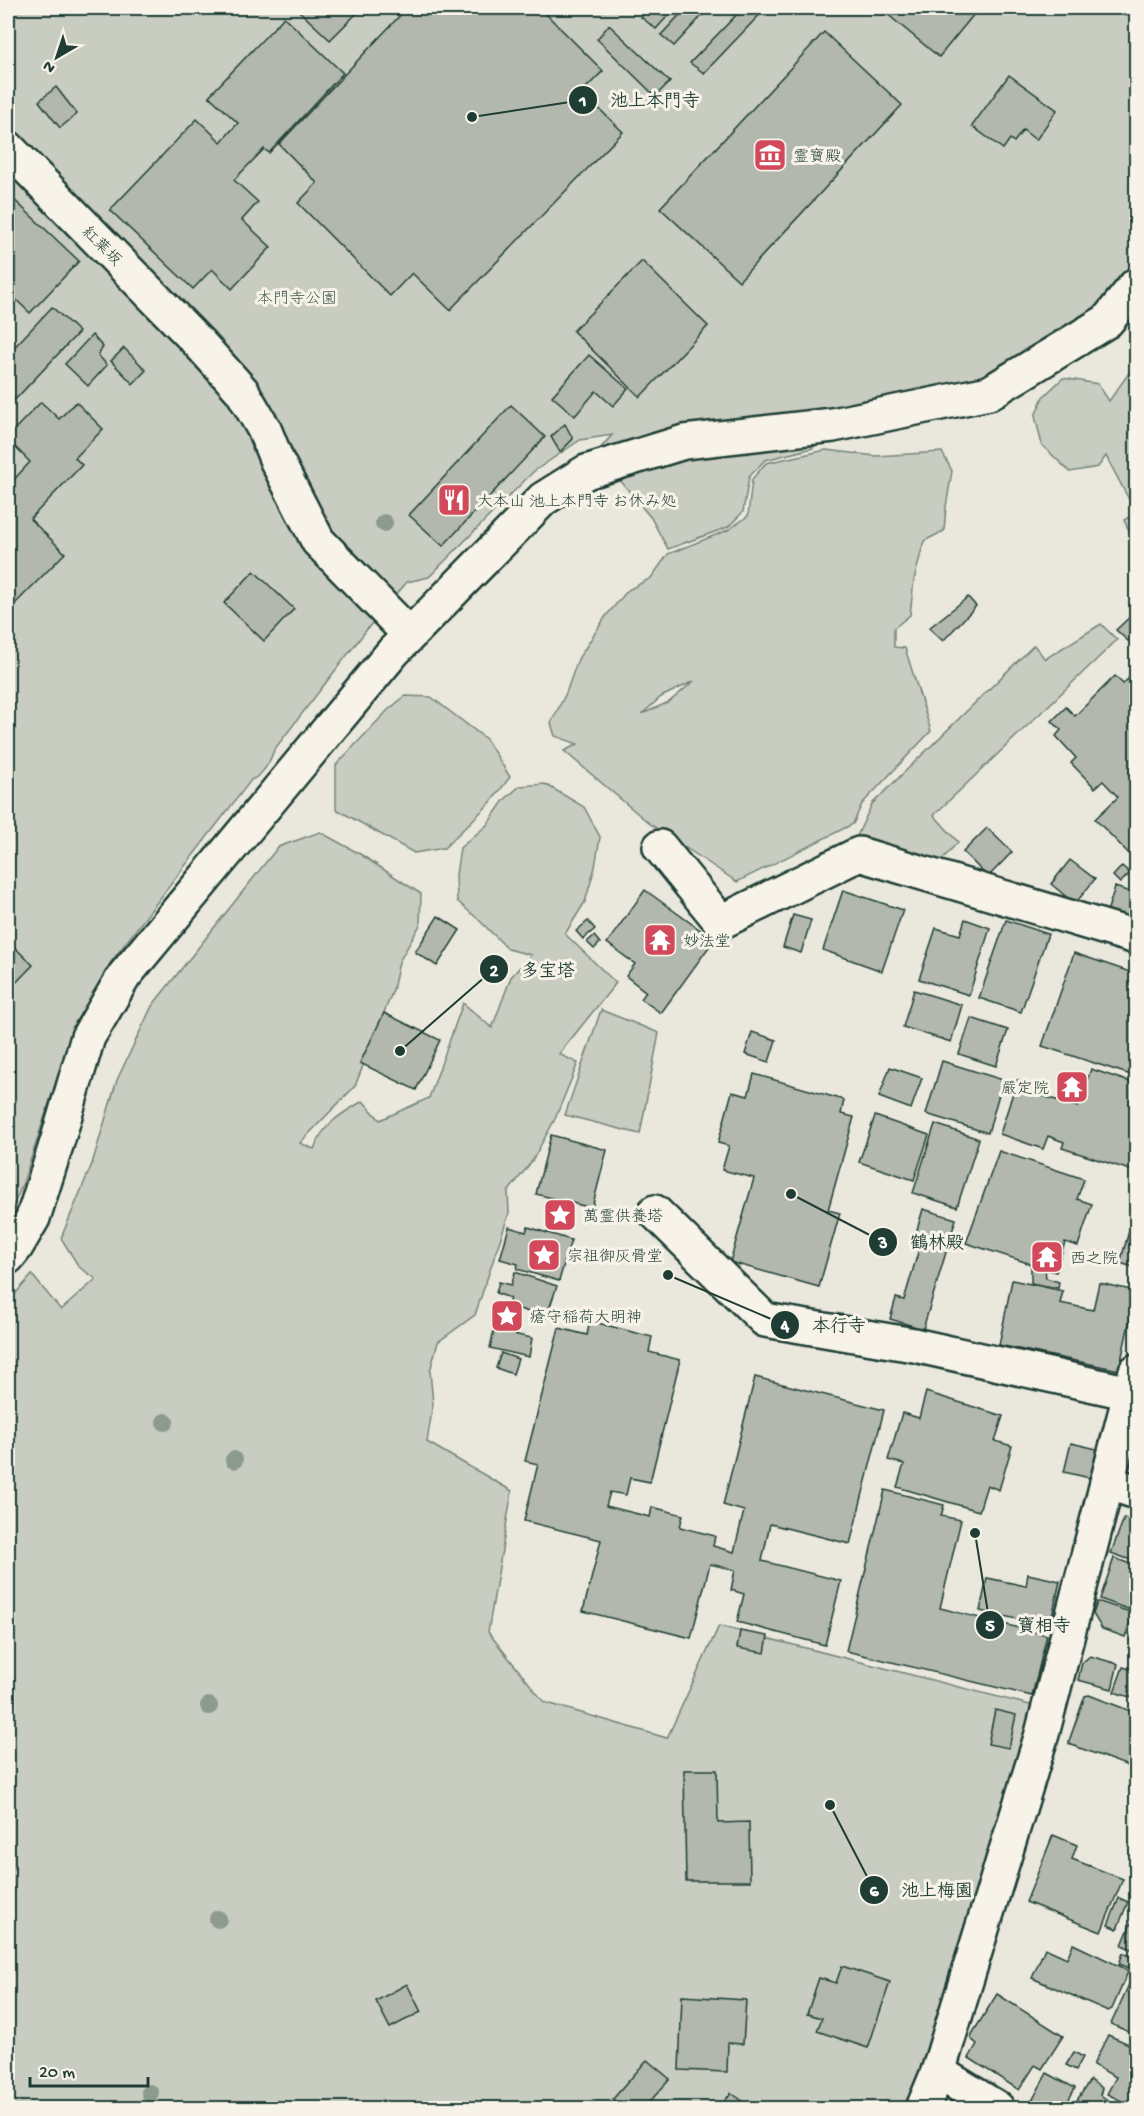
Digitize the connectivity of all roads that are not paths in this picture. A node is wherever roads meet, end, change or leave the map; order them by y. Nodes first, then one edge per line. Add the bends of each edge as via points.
1 (8, 148) edge
2 (1137, 285) edge
3 (409, 634) junction
4 (660, 847) dead end
5 (1137, 937) edge
6 (656, 1212) dead end
7 (8, 1257) edge
8 (1133, 1382) edge
9 (1122, 1487) edge
10 (938, 2072) junction
11 (923, 2109) edge
12 (997, 2109) edge

1 - 3 street, 紅葉坂 via 199,342 242,391 318,541
2 - 3 street via 1107,321 989,393 833,425 684,442 586,472 543,499
3 - 7 street via 124,976 88,1037 33,1218
4 - 5 street via 721,922 859,854
6 - 8 street via 765,1320
8 - 9 street
9 - 10 street
10 - 11 street
10 - 12 street

